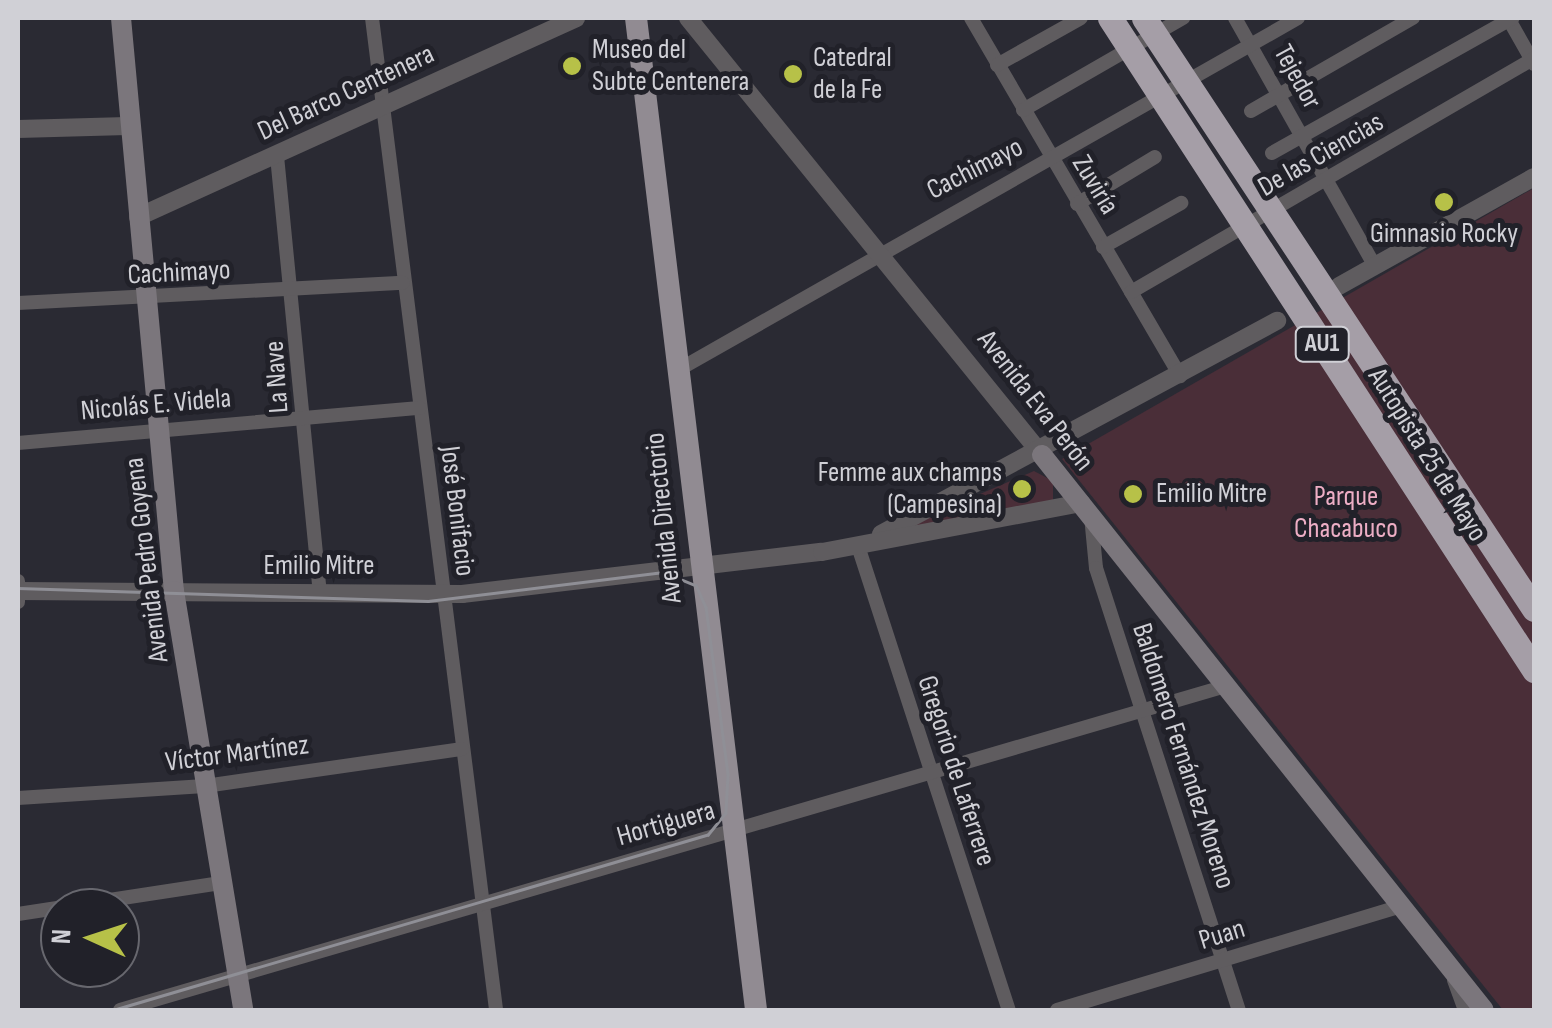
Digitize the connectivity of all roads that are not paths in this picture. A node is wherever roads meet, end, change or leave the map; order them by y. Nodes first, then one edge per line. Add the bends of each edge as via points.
1 (113, 18) edge
2 (121, 18) edge
3 (372, 18) edge
4 (576, 18) edge
5 (636, 18) edge
6 (688, 18) edge
7 (1081, 18) edge
8 (1110, 18) edge
9 (1144, 18) edge
10 (1183, 18) edge
11 (1235, 18) edge
12 (1298, 18) edge
13 (1413, 18) edge
14 (1510, 18) edge
15 (976, 19) edge
16 (1250, 45) junction
17 (1534, 61) edge
18 (997, 65) junction
19 (1279, 96) junction
20 (125, 100) junction
21 (382, 107) junction
22 (1023, 110) junction
23 (1251, 111) dead end
24 (127, 126) junction
25 (18, 129) edge
26 (1301, 136) junction
27 (1272, 152) dead end
28 (278, 156) junction
29 (1050, 158) junction
30 (1155, 158) dead end
31 (1534, 177) edge
32 (1326, 181) junction
33 (1077, 204) junction
34 (1180, 204) dead end
35 (138, 217) junction
36 (880, 247) junction
37 (1102, 247) junction
38 (1374, 266) junction
39 (402, 283) junction
40 (1339, 286) dead end
41 (296, 292) junction
42 (1131, 292) junction
43 (147, 300) junction
44 (18, 303) edge
45 (1277, 321) dead end
46 (678, 370) junction
47 (1180, 376) junction
48 (419, 408) junction
49 (304, 416) junction
50 (159, 431) junction
51 (18, 443) edge
52 (1042, 455) junction
53 (1086, 509) junction
54 (858, 546) junction
55 (698, 565) junction
56 (18, 580) edge
57 (18, 591) edge
58 (174, 593) junction
59 (320, 594) junction
60 (442, 594) junction
61 (18, 602) edge
62 (1534, 609) edge
63 (1534, 670) edge
64 (1226, 686) junction
65 (1142, 710) junction
66 (462, 750) junction
67 (930, 773) junction
68 (205, 786) junction
69 (18, 798) edge
70 (732, 830) junction
71 (221, 882) junction
72 (481, 903) junction
73 (1401, 906) junction
74 (18, 914) edge
75 (1223, 961) junction
76 (1451, 970) junction
77 (238, 977) junction
78 (120, 1010) edge
79 (244, 1010) edge
80 (496, 1010) edge
81 (756, 1010) edge
82 (1009, 1010) edge
83 (1057, 1010) edge
84 (1238, 1010) edge
85 (1465, 1010) edge
86 (1484, 1010) edge

1 - 20 main road, Avenida Pedro Goyena
2 - 20 main road, Avenida Pedro Goyena
3 - 21 street, José Bonifacio
4 - 21 street, Del Barco Centenera
5 - 46 main road, Avenida Directorio
6 - 36 street, Avenida Eva Perón
7 - 18 street
8 - 63 highway, Autopista 25 de Mayo / AU1, bridge
9 - 62 highway, Autopista 25 de Mayo / AU1, bridge
10 - 22 street
11 - 16 street, Tejedor
12 - 16 street, Cachimayo
13 - 19 street
14 - 17 street
14 - 26 street
15 - 18 street, Zuviría
16 - 19 street, Tejedor
16 - 29 street, Cachimayo
17 - 32 street, De las Ciencias
18 - 22 street, Zuviría
19 - 23 street
19 - 26 street, Tejedor
20 - 24 main road, Avenida Pedro Goyena
21 - 28 street, Del Barco Centenera
21 - 39 street, José Bonifacio
22 - 29 street, Zuviría
24 - 25 street
24 - 35 main road, Avenida Pedro Goyena
26 - 27 street
26 - 32 street, Tejedor
28 - 35 street, Del Barco Centenera
28 - 41 street, La Nave
29 - 33 street, Zuviría
29 - 36 street, Cachimayo
30 - 33 street
31 - 38 street
32 - 38 street, Tejedor
32 - 42 street, De las Ciencias
33 - 37 street, Zuviría
34 - 37 street
35 - 43 main road, Avenida Pedro Goyena
36 - 46 street, Cachimayo
36 - 52 street, Avenida Eva Perón
37 - 42 street, Zuviría
38 - 40 street
39 - 41 street, Cachimayo
39 - 48 street, José Bonifacio
41 - 43 street, Cachimayo
41 - 49 street, La Nave
42 - 47 street, Zuviría
43 - 44 street, Cachimayo
43 - 50 main road, Avenida Pedro Goyena
45 - 47 street, Emilio Mitre
46 - 55 main road, Avenida Directorio
47 - 52 street, Emilio Mitre
48 - 49 street, Nicolás E. Videla
48 - 60 street, José Bonifacio
49 - 50 street, Nicolás E. Videla
49 - 59 street, La Nave
50 - 51 street, Nicolás E. Videla
50 - 58 main road, Avenida Pedro Goyena
52 - 53 main road, Avenida Eva Perón
52 - 54 street, Emilio Mitre
53 - 54 street, Emilio Mitre
53 - 64 main road, Avenida Eva Perón
53 - 65 street, Baldomero Fernández Moreno via 1096,568
54 - 55 street, Emilio Mitre
54 - 67 street, Gregorio de Laferrere
55 - 60 street, Emilio Mitre
55 - 70 main road, Avenida Directorio
56 - 57 street
57 - 58 street, Emilio Mitre
57 - 61 street
58 - 59 street, Emilio Mitre
58 - 68 main road, Avenida Pedro Goyena
59 - 60 street, Emilio Mitre
60 - 66 street, José Bonifacio
64 - 65 street, Hortiguera
64 - 73 main road, Avenida Eva Perón
65 - 67 street, Hortiguera
65 - 75 street, Baldomero Fernández Moreno
66 - 68 street, Víctor Martínez
66 - 72 street, José Bonifacio
67 - 70 street, Hortiguera
67 - 82 street, Gregorio de Laferrere
68 - 69 street, Víctor Martínez
68 - 71 main road, Avenida Pedro Goyena
70 - 72 street, Hortiguera
70 - 81 main road, Avenida Directorio
71 - 74 street
71 - 77 main road, Avenida Pedro Goyena
72 - 77 street, Hortiguera
72 - 80 street, José Bonifacio
73 - 75 street, Puan
73 - 76 main road, Avenida Eva Perón
75 - 83 street, Puan
75 - 84 street, Baldomero Fernández Moreno
76 - 85 street
76 - 86 main road, Avenida Eva Perón
77 - 78 street, Hortiguera
77 - 79 main road, Avenida Pedro Goyena

